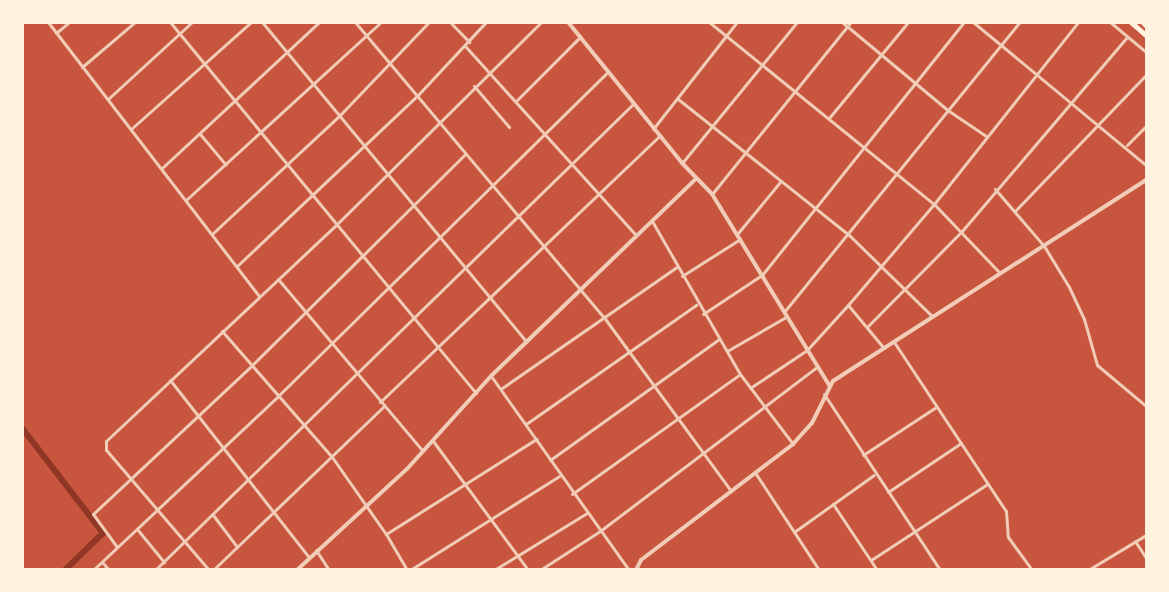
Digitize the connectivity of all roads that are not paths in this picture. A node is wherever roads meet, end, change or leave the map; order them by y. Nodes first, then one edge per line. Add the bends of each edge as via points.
1 (48, 22) edge
2 (69, 22) edge
3 (135, 22) edge
4 (170, 22) edge
5 (192, 22) edge
6 (251, 22) edge
7 (262, 22) edge
8 (319, 22) edge
9 (355, 22) edge
10 (381, 22) edge
11 (429, 22) edge
12 (450, 22) edge
13 (486, 22) edge
14 (541, 22) edge
15 (568, 22) edge
16 (709, 22) edge
17 (737, 22) edge
18 (797, 22) edge
19 (842, 22) edge
20 (851, 22) edge
21 (908, 22) edge
22 (963, 22) edge
23 (973, 22) edge
24 (1020, 22) edge
25 (1078, 22) edge
26 (1110, 22) edge
27 (1131, 22) edge
28 (847, 27) junction
29 (56, 33) junction
30 (180, 34) junction
31 (1146, 35) edge
32 (726, 36) junction
33 (367, 37) junction
34 (580, 37) junction
35 (1127, 37) junction
36 (469, 42) junction
37 (1002, 45) junction
38 (466, 47) junction
39 (289, 51) junction
40 (1146, 52) edge
41 (881, 56) junction
42 (390, 64) junction
43 (205, 66) junction
44 (82, 67) junction
45 (763, 67) junction
46 (489, 71) junction
47 (608, 72) junction
48 (1036, 73) junction
49 (1146, 75) edge
50 (915, 84) junction
51 (317, 85) junction
52 (474, 86) junction
53 (798, 93) junction
54 (417, 96) junction
55 (108, 99) junction
56 (678, 99) junction
57 (1071, 100) junction
58 (516, 101) junction
59 (235, 102) junction
60 (634, 103) junction
61 (950, 111) junction
62 (340, 115) junction
63 (829, 119) junction
64 (440, 121) junction
65 (1101, 124) junction
66 (1146, 126) edge
67 (509, 127) dead end
68 (714, 128) junction
69 (131, 129) junction
70 (653, 129) junction
71 (261, 133) junction
72 (200, 134) junction
73 (545, 134) junction
74 (659, 136) junction
75 (987, 136) junction
76 (365, 145) junction
77 (1127, 145) junction
78 (862, 147) junction
79 (465, 154) junction
80 (746, 154) junction
81 (571, 163) junction
82 (681, 163) junction
83 (226, 165) junction
84 (286, 165) junction
85 (1146, 165) edge
86 (161, 168) junction
87 (388, 174) junction
88 (897, 175) junction
89 (696, 179) junction
90 (1146, 180) edge
91 (780, 182) junction
92 (490, 184) junction
93 (995, 189) junction
94 (596, 193) junction
95 (310, 194) junction
96 (712, 194) junction
97 (186, 201) junction
98 (934, 204) junction
99 (414, 205) junction
100 (814, 206) junction
101 (1015, 211) junction
102 (518, 216) junction
103 (652, 221) junction
104 (336, 225) junction
105 (962, 231) junction
106 (738, 233) junction
107 (212, 234) junction
108 (636, 235) junction
109 (850, 236) junction
110 (440, 237) junction
111 (741, 238) junction
112 (1044, 246) junction
113 (544, 247) junction
114 (363, 256) junction
115 (884, 264) junction
116 (237, 266) junction
117 (466, 267) junction
118 (677, 267) junction
119 (1000, 273) junction
120 (762, 275) junction
121 (682, 276) junction
122 (278, 279) junction
123 (389, 285) junction
124 (908, 289) junction
125 (580, 290) junction
126 (260, 296) junction
127 (491, 298) junction
128 (697, 304) junction
129 (848, 304) junction
130 (305, 313) junction
131 (703, 314) junction
132 (785, 315) junction
133 (603, 316) junction
134 (932, 316) junction
135 (415, 317) junction
136 (867, 327) junction
137 (222, 331) junction
138 (719, 339) junction
139 (893, 340) junction
140 (527, 342) junction
141 (331, 343) junction
142 (883, 347) junction
143 (438, 348) junction
144 (807, 350) junction
145 (629, 351) junction
146 (727, 351) junction
147 (252, 365) junction
148 (817, 367) junction
149 (356, 374) junction
150 (740, 374) junction
151 (491, 376) junction
152 (171, 380) junction
153 (829, 385) junction
154 (653, 387) junction
155 (502, 388) junction
156 (750, 388) junction
157 (476, 393) junction
158 (824, 394) junction
159 (278, 396) junction
160 (380, 402) junction
161 (765, 405) junction
162 (384, 406) junction
163 (1146, 406) edge
164 (936, 407) junction
165 (200, 415) junction
166 (679, 421) junction
167 (526, 424) junction
168 (303, 425) junction
169 (536, 439) junction
170 (433, 441) junction
171 (961, 443) junction
172 (793, 444) junction
173 (225, 445) junction
174 (423, 451) junction
175 (704, 453) junction
176 (863, 455) junction
177 (332, 457) junction
178 (550, 460) junction
179 (756, 474) junction
180 (874, 475) junction
181 (560, 476) junction
182 (249, 478) junction
183 (133, 479) junction
184 (465, 484) junction
185 (988, 484) junction
186 (731, 491) junction
187 (888, 492) junction
188 (572, 494) junction
189 (367, 504) junction
190 (833, 504) junction
191 (159, 510) junction
192 (273, 513) junction
193 (587, 513) junction
194 (213, 515) junction
195 (492, 519) junction
196 (137, 529) junction
197 (600, 531) junction
198 (794, 532) junction
199 (915, 532) junction
200 (386, 534) junction
201 (1146, 535) edge
202 (186, 541) junction
203 (1136, 541) junction
204 (117, 547) junction
205 (237, 547) junction
206 (316, 550) junction
207 (518, 554) junction
208 (309, 557) junction
209 (1146, 558) edge
210 (871, 560) junction
211 (102, 561) junction
212 (164, 562) junction
213 (627, 569) edge
214 (636, 569) edge
215 (93, 570) edge
216 (109, 570) edge
217 (156, 570) edge
218 (211, 570) edge
219 (297, 570) edge
220 (329, 570) edge
221 (409, 570) edge
222 (494, 570) edge
223 (528, 570) edge
224 (540, 570) edge
225 (819, 570) edge
226 (877, 570) edge
227 (940, 570) edge
228 (1032, 570) edge
229 (1088, 570) edge

1 - 29 street
2 - 29 street
3 - 44 street
4 - 30 street
5 - 30 street
6 - 43 street
7 - 39 street
8 - 39 street
9 - 33 street
10 - 33 street
11 - 42 street
12 - 36 street
13 - 36 street
14 - 46 street
15 - 34 street
16 - 32 street
17 - 32 street
18 - 45 street
19 - 28 street
20 - 28 street
21 - 41 street
22 - 50 street
23 - 37 street
24 - 37 street
25 - 48 street
26 - 35 street
27 - 31 main road
28 - 41 street
28 - 53 street
29 - 44 street
30 - 43 street
30 - 55 street
32 - 45 street
32 - 56 street
33 - 42 street
33 - 51 street
34 - 47 street
34 - 58 street
35 - 40 street
35 - 57 street
36 - 38 street
37 - 48 street
37 - 61 street
38 - 46 street
38 - 54 street
39 - 51 street
39 - 59 street
41 - 50 street
41 - 63 street
42 - 54 street
42 - 62 street
43 - 59 street
43 - 69 street
44 - 55 street
45 - 53 street
45 - 68 street
46 - 52 street
46 - 58 street
47 - 60 street
47 - 73 street
48 - 57 street
48 - 75 street
49 - 65 street
50 - 61 street
50 - 78 street
51 - 62 street
51 - 71 street
52 - 64 street
52 - 67 street
53 - 63 street
53 - 80 street
54 - 64 street
54 - 76 street
55 - 69 street
56 - 68 street
56 - 70 street
57 - 65 street
57 - 93 street
58 - 73 street
59 - 71 street
59 - 72 street
60 - 70 street
60 - 81 street
61 - 75 street
61 - 88 street
62 - 76 street
62 - 84 street
63 - 78 street
64 - 79 street
64 - 87 street
65 - 77 street
65 - 101 street
66 - 77 street
68 - 80 street
68 - 82 street
69 - 86 street
70 - 74 street
71 - 83 street
71 - 84 street
72 - 83 street
72 - 86 street
73 - 81 street
73 - 92 street
74 - 82 street
74 - 94 street
75 - 98 street
76 - 87 street
76 - 95 street
77 - 85 street
78 - 88 street
78 - 100 street
79 - 92 street
79 - 99 street
80 - 91 street
80 - 96 street
81 - 94 street
81 - 102 street
82 - 89 street
83 - 97 street
84 - 95 street
84 - 107 street
86 - 97 street
87 - 99 street
87 - 104 street
88 - 98 street
88 - 109 street
89 - 96 street
89 - 103 street
90 - 112 street
91 - 100 street
91 - 106 street
92 - 102 street
92 - 110 street
93 - 101 street
93 - 105 street
94 - 108 street
94 - 113 street
95 - 104 street
95 - 116 street
96 - 106 street
97 - 107 street
98 - 105 street
98 - 115 street
99 - 110 street
99 - 114 street
100 - 109 street
100 - 120 street
101 - 112 street
102 - 113 street
102 - 117 street
103 - 108 street
103 - 118 street
104 - 114 street
104 - 122 street
105 - 119 street
105 - 124 street
106 - 111 street
107 - 116 street
108 - 125 street
109 - 115 street
109 - 132 street
110 - 117 street
110 - 123 street
111 - 120 street
111 - 121 street
112 - 119 street
112 - 163 street via 1084,320 1097,365
113 - 125 street
113 - 127 street
114 - 123 street
114 - 130 street
115 - 124 street
115 - 129 street
116 - 126 street
117 - 127 street
117 - 135 street
118 - 121 street
118 - 133 street
119 - 134 street
120 - 131 street
120 - 132 street
121 - 128 street
122 - 126 street
122 - 130 street
123 - 135 street
123 - 141 street
124 - 134 street
124 - 136 street
125 - 133 street
125 - 140 street
126 - 137 street
127 - 140 street
127 - 143 street
128 - 131 street
128 - 145 street
129 - 136 street
129 - 144 street
130 - 141 street
130 - 147 street
131 - 138 street
132 - 144 street
132 - 146 street
133 - 145 street
133 - 155 street
134 - 139 street
135 - 143 street
135 - 149 street
136 - 142 street
137 - 147 street
137 - 152 street
138 - 146 street
138 - 154 street
139 - 142 street
139 - 164 street
140 - 151 street
141 - 149 street
141 - 159 street
142 - 153 street
143 - 157 street
143 - 160 street
144 - 148 street
144 - 156 street
145 - 154 street
145 - 167 street
146 - 150 street
147 - 159 street
147 - 165 street
148 - 153 street
148 - 161 street
149 - 160 street
149 - 168 street
150 - 156 street
150 - 166 street
151 - 155 street
151 - 157 street
152 - 165 street
152 - 183 street via 105,444
153 - 158 street
154 - 166 street
154 - 178 street
155 - 167 street
156 - 161 street
157 - 170 street
158 - 172 street via 812,423
158 - 176 street
159 - 168 street
159 - 173 street
160 - 162 street
161 - 172 street
161 - 175 street
162 - 174 street
162 - 177 street
164 - 171 street
164 - 176 street
165 - 173 street
165 - 183 street
166 - 175 street
166 - 188 street
167 - 169 street
168 - 177 street
168 - 182 street
169 - 178 street
169 - 184 street
170 - 174 street
170 - 184 street
171 - 185 street
171 - 187 street
172 - 179 street
173 - 182 street
173 - 191 street
174 - 189 street
175 - 186 street
175 - 197 street
176 - 180 street
177 - 189 street
177 - 192 street
178 - 181 street
179 - 186 street
179 - 198 street
180 - 187 street
180 - 190 street
181 - 188 street
181 - 195 street
182 - 192 street
182 - 194 street
183 - 191 street
183 - 204 street via 93,515
184 - 195 street
184 - 200 street
185 - 199 street
185 - 228 street via 1006,511 1008,537
186 - 214 street via 641,560
187 - 199 street
188 - 193 street
189 - 200 street
189 - 206 street
190 - 198 street
190 - 210 street
191 - 196 street
191 - 202 street
192 - 205 street
192 - 208 street
193 - 197 street
193 - 207 street
194 - 202 street
194 - 205 street
195 - 207 street
195 - 221 street
196 - 204 street
196 - 212 street
197 - 213 street
197 - 224 street
198 - 225 street
199 - 210 street
199 - 227 street
200 - 221 street
201 - 203 street
202 - 212 street
202 - 218 street
203 - 209 street
203 - 229 street
204 - 211 street
205 - 218 street
206 - 208 street
206 - 220 street
207 - 222 street
207 - 223 street
208 - 219 street
210 - 226 street
211 - 215 street
211 - 216 street
212 - 217 street
213 - 214 street

